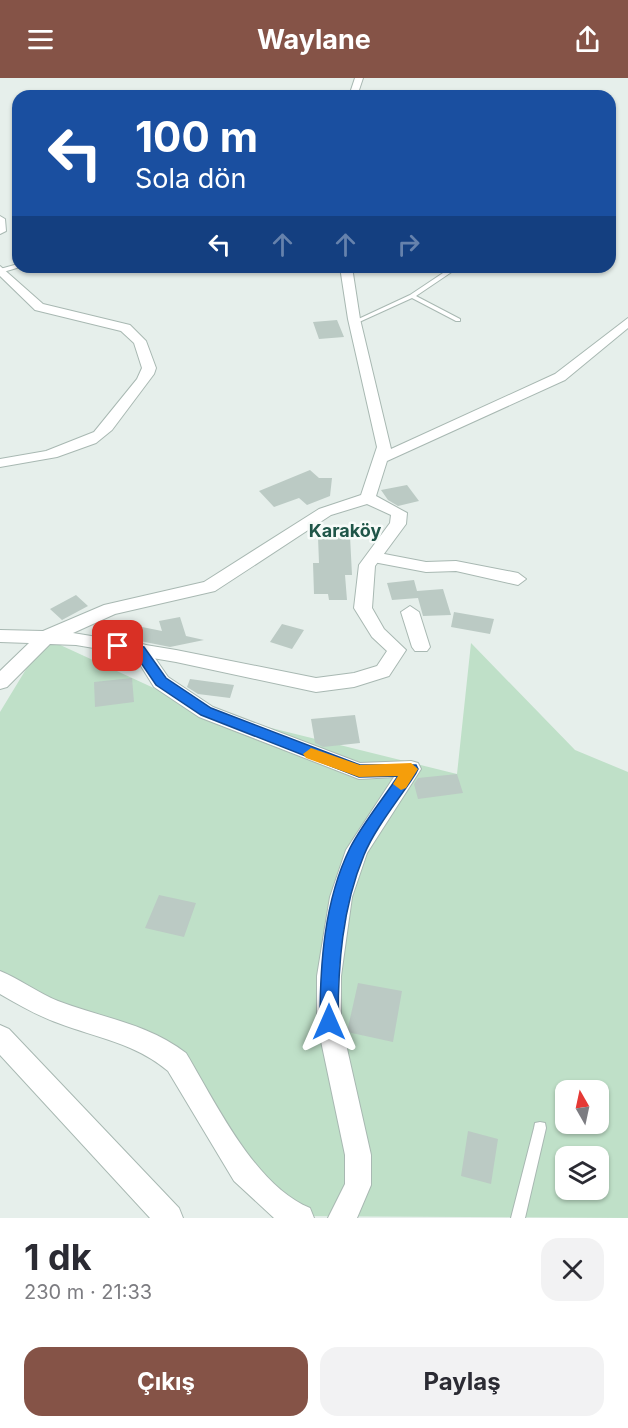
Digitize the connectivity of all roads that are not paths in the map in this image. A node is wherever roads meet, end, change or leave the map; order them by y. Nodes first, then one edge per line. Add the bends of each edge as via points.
1 (0, 219) edge
2 (0, 231) edge
3 (0, 270) edge
4 (347, 273) edge
5 (447, 273) edge
6 (411, 296) junction
7 (458, 320) dead end
8 (355, 322) junction
9 (628, 322) edge
10 (380, 459) junction
11 (0, 463) edge
12 (368, 498) junction
13 (374, 557) junction
14 (518, 579) dead end
15 (410, 612) dead end
16 (0, 636) edge
17 (45, 638) junction
18 (421, 647) dead end
19 (140, 650) junction
20 (1, 681) edge
21 (0, 982) edge
22 (0, 1037) edge
23 (540, 1128) dead end
24 (169, 1218) edge
25 (300, 1218) edge
26 (344, 1218) edge
27 (518, 1218) edge

1 - 2 street
3 - 11 street via 39,307 125,328 140,341 149,368 142,384 99,435 55,453
4 - 8 street
5 - 6 lane
6 - 7 lane
6 - 8 lane
8 - 10 street via 381,428 384,447
9 - 10 street via 560,377
10 - 12 street
12 - 13 street via 399,513 398,524
12 - 17 street via 325,512 209,587 110,609
13 - 14 street via 426,567 456,566
13 - 19 street via 367,565 363,608 378,633 397,650 383,671 316,685
15 - 18 street
16 - 17 street
17 - 19 street
17 - 20 street
19 - 26 street via 161,682 206,712 359,771 411,769 357,850 341,897 329,976 329,1022 358,1155 357,1185
21 - 25 street via 56,1012 137,1035 162,1048 177,1062 243,1172 292,1216
22 - 24 street
23 - 27 lane

